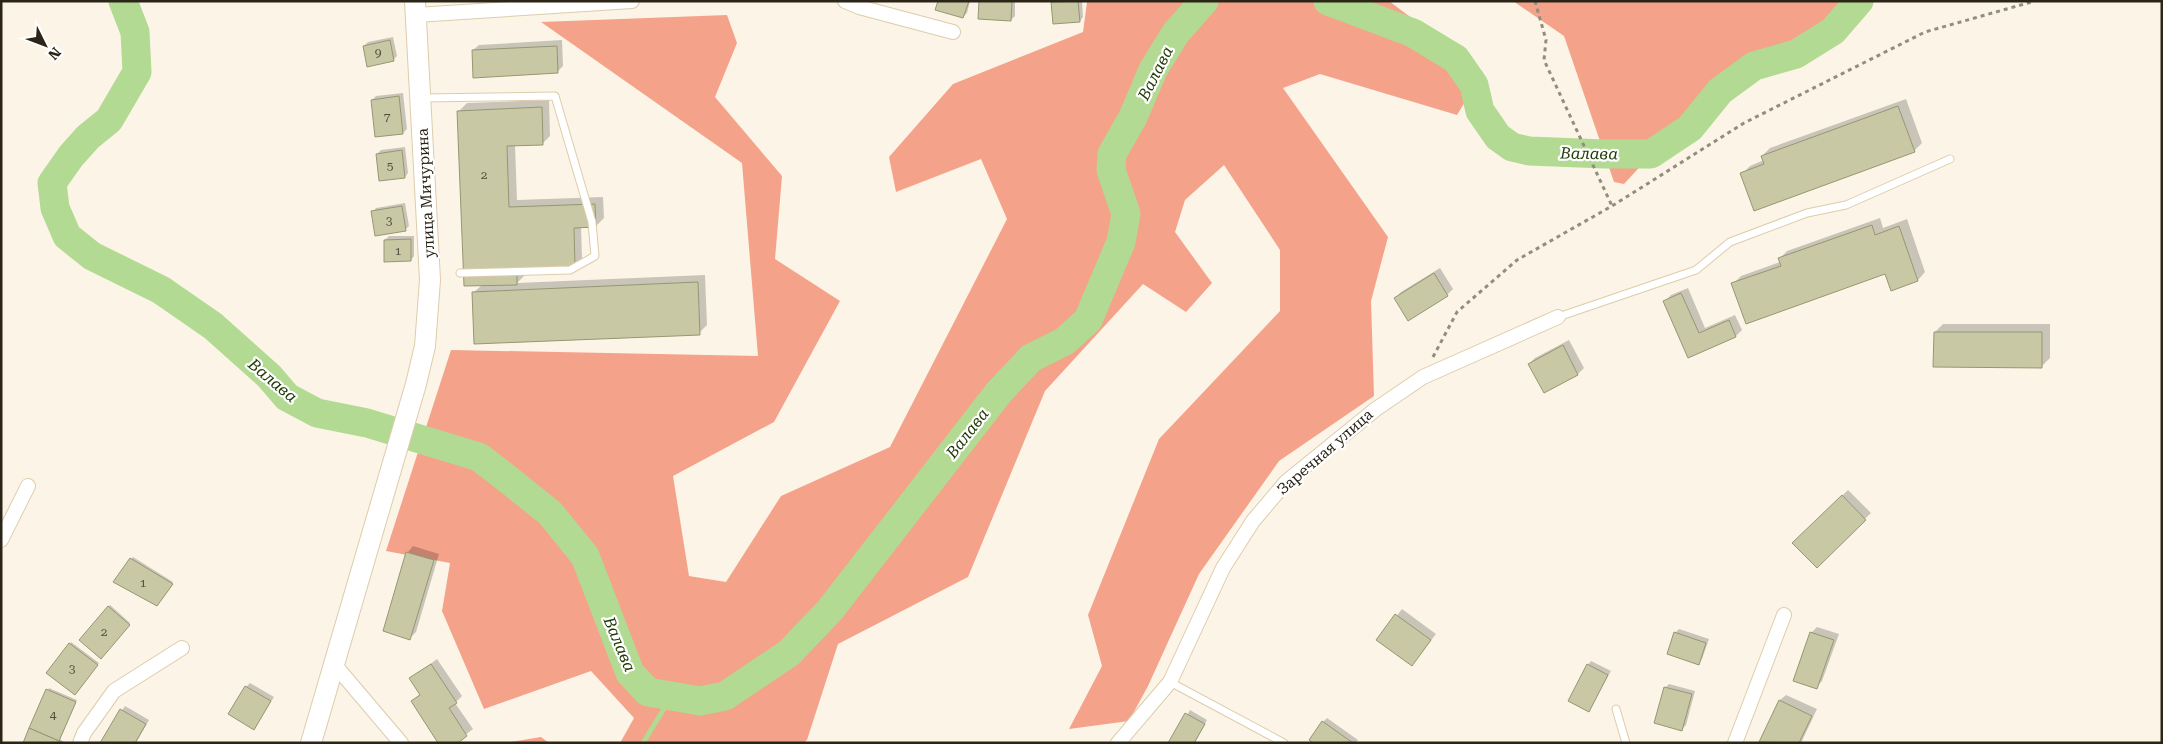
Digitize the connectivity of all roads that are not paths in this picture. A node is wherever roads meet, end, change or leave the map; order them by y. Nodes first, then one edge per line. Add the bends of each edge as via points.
1 (632, 1) edge
2 (845, 1) edge
3 (416, 8) edge
4 (953, 32) dead end
5 (421, 98) junction
6 (1950, 159) dead end
7 (460, 273) dead end
8 (1558, 317) joint
9 (28, 486) dead end
10 (1, 540) edge
11 (1784, 615) dead end
12 (182, 648) dead end
13 (334, 664) junction
14 (1170, 682) junction
15 (1616, 709) dead end
16 (80, 743) edge
17 (311, 743) edge
18 (401, 743) edge
19 (1118, 743) edge
20 (1284, 743) edge
21 (1626, 743) edge
22 (1735, 743) edge

1 - 3 street
2 - 4 street
3 - 5 main road, улица Мичурина
5 - 7 lane via 555,96 592,222 595,256 570,270
5 - 13 main road, улица Мичурина via 430,280 426,346
6 - 8 lane via 1846,205 1807,213 1730,242 1696,270
8 - 14 street, Заречная улица via 1423,377 1376,408 1286,482 1253,521 1223,568
9 - 10 street
11 - 22 street
12 - 16 street via 114,691
13 - 17 main road, улица Мичурина
13 - 18 street
14 - 19 street, Заречная улица
14 - 20 lane
15 - 21 lane

